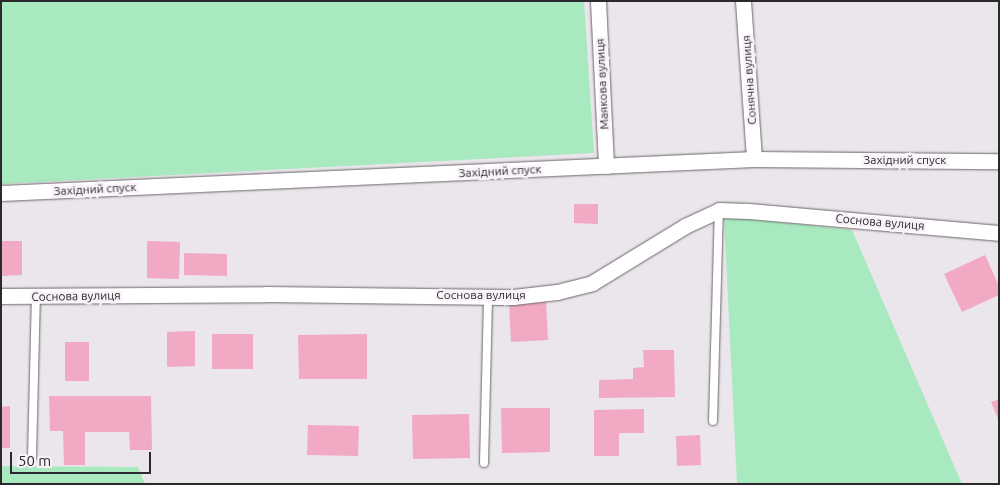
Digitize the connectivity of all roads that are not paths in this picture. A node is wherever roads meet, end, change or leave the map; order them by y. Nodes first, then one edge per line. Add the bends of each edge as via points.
1 (598, 1) edge
2 (744, 1) edge
3 (754, 159) junction
4 (999, 161) edge
5 (606, 166) junction
6 (1, 193) edge
7 (719, 210) junction
8 (999, 233) edge
9 (1, 296) edge
10 (36, 296) junction
11 (488, 296) junction
12 (713, 421) dead end
13 (32, 457) dead end
14 (484, 463) dead end

1 - 5 street, Маякова вулиця
2 - 3 street, Сонячна вулиця
3 - 4 street, Західний спуск
3 - 5 street, Західний спуск
5 - 6 street, Західний спуск
7 - 8 street, Соснова вулиця
7 - 11 street, Соснова вулиця via 685,226 592,283 557,292
7 - 12 lane
9 - 10 street, Соснова вулиця
10 - 11 street, Соснова вулиця
10 - 13 lane
11 - 14 lane

